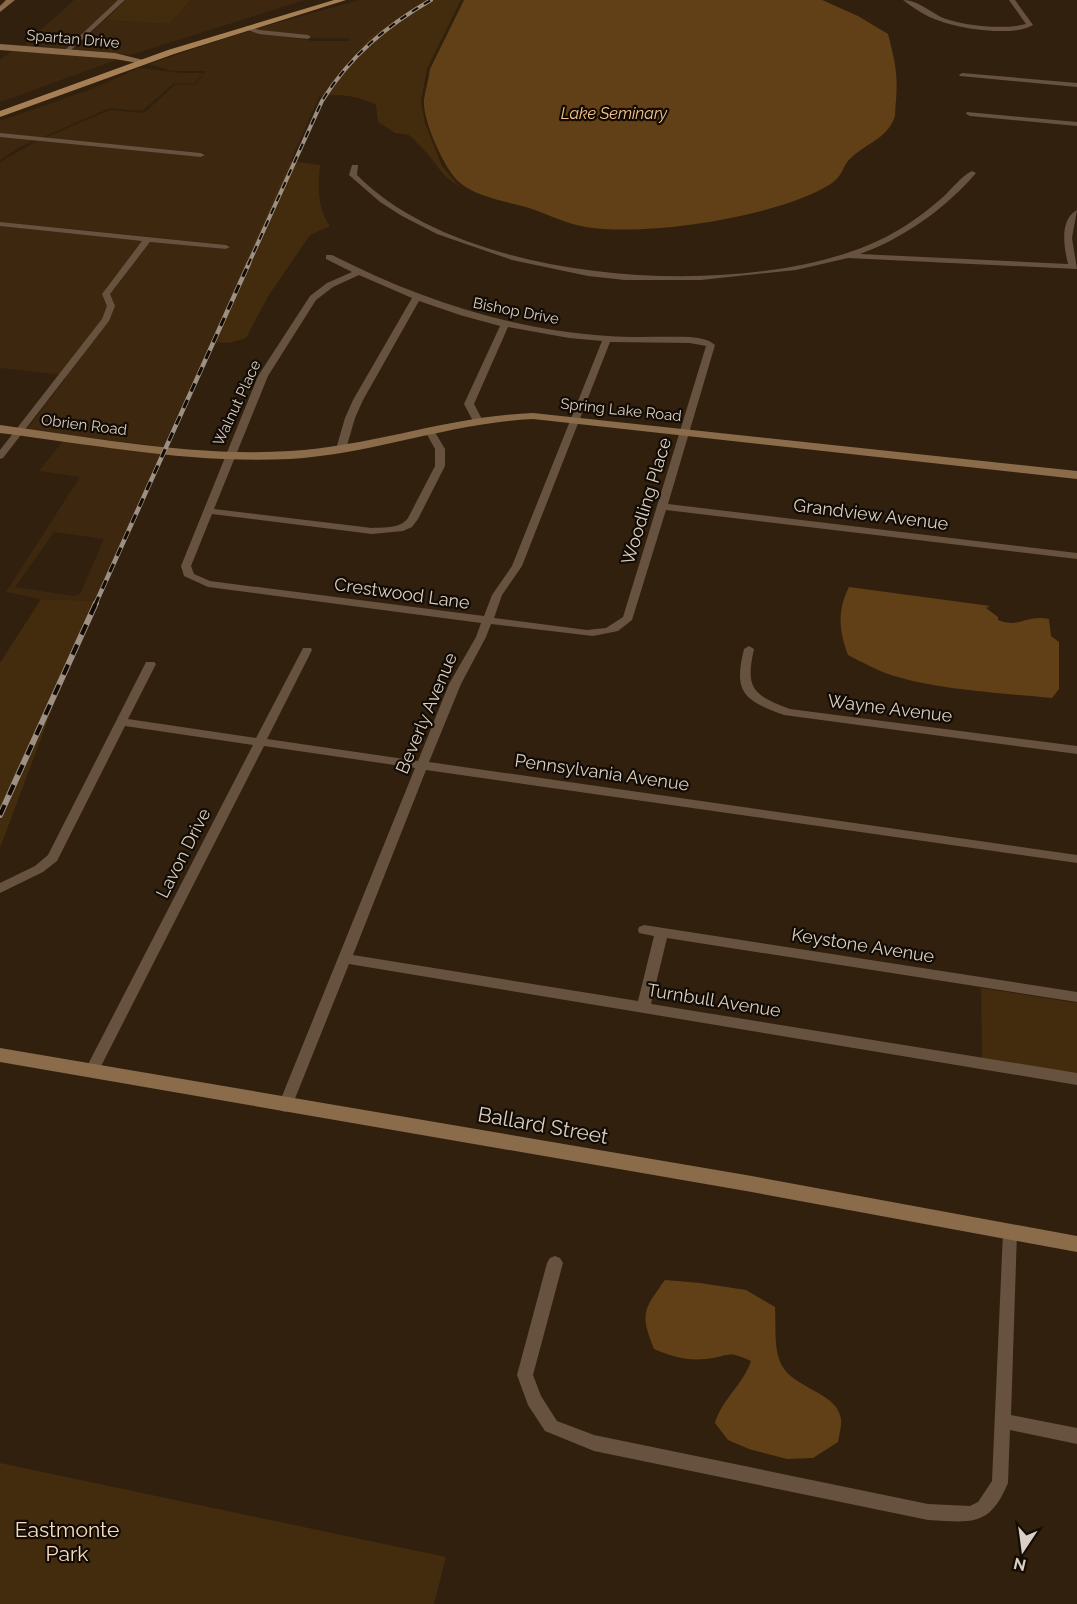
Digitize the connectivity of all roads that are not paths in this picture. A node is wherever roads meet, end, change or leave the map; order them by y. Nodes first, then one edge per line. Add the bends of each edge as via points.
1 (11, 0) edge
2 (122, 0) edge
3 (314, 0) edge
4 (342, 0) edge
5 (906, 0) edge
6 (1012, 0) edge
7 (0, 9) edge
8 (247, 28) junction
9 (308, 37) dead end
10 (0, 47) edge
11 (67, 51) junction
12 (130, 57) junction
13 (143, 61) junction
14 (962, 75) dead end
15 (1077, 86) edge
16 (3, 110) edge
17 (970, 114) dead end
18 (1077, 124) edge
19 (0, 135) edge
20 (201, 155) dead end
21 (355, 166) dead end
22 (972, 173) dead end
23 (1077, 212) edge
24 (0, 224) edge
25 (148, 239) junction
26 (226, 247) dead end
27 (847, 256) junction
28 (329, 257) dead end
29 (1075, 267) edge
30 (359, 272) junction
31 (416, 299) junction
32 (505, 325) junction
33 (607, 339) junction
34 (708, 343) joint
35 (478, 421) junction
36 (574, 422) junction
37 (0, 429) edge
38 (430, 431) junction
39 (19, 432) junction
40 (685, 432) junction
41 (341, 449) junction
42 (164, 450) joint
43 (230, 454) junction
44 (0, 456) edge
45 (1077, 475) edge
46 (661, 506) junction
47 (209, 510) junction
48 (1077, 556) edge
49 (189, 576) joint
50 (488, 621) junction
51 (613, 630) joint
52 (749, 649) dead end
53 (307, 650) dead end
54 (150, 663) dead end
55 (121, 722) junction
56 (260, 741) junction
57 (1077, 750) edge
58 (424, 764) junction
59 (1077, 859) edge
60 (0, 888) edge
61 (644, 930) dead end
62 (662, 932) junction
63 (344, 958) junction
64 (1077, 997) edge
65 (644, 1006) junction
66 (0, 1055) edge
67 (91, 1072) junction
68 (1077, 1079) edge
69 (285, 1106) junction
70 (1010, 1232) junction
71 (1077, 1244) edge
72 (555, 1263) dead end
73 (1003, 1421) junction
74 (1077, 1436) edge

1 - 7 street
2 - 11 street
3 - 12 main road
4 - 8 main road
5 - 6 street via 949,22 1027,27 1030,25
8 - 9 street via 259,33
8 - 13 main road
10 - 11 street, Spartan Drive
11 - 12 street, Spartan Drive
12 - 13 street, Spartan Drive
12 - 16 main road via 39,90
13 - 16 main road
14 - 15 street
17 - 18 street
19 - 20 street
21 - 27 street via 353,175 364,186 422,224 483,250 533,265 604,277 675,279 775,271
22 - 27 street via 916,224
23 - 29 street via 1068,242
24 - 25 street
25 - 26 street
25 - 39 street via 106,294 110,314
27 - 29 street
28 - 30 street, Bishop Drive
30 - 31 street, Bishop Drive
30 - 43 street, Walnut Place via 313,298 263,376
31 - 32 street, Bishop Drive
31 - 41 street via 358,400
32 - 33 street, Bishop Drive
32 - 35 street via 471,399 470,409
33 - 34 street, Bishop Drive
33 - 36 street, Beverly Avenue
34 - 40 street, Woodling Place via 711,350
35 - 36 street, Spring Lake Road via 518,416
35 - 38 street, Spring Lake Road
36 - 40 street, Spring Lake Road
36 - 50 street, Beverly Avenue via 517,566 497,595
37 - 39 street, Obrien Road
38 - 41 street, Spring Lake Road
38 - 47 street via 441,449 440,466 413,519 399,529 372,531
39 - 42 street, Obrien Road
39 - 44 street
40 - 45 street, Spring Lake Road
40 - 46 street, Woodling Place
41 - 43 street, Spring Lake Road via 291,455
42 - 43 street, Spring Lake Road
43 - 47 street, Walnut Place
46 - 48 street, Grandview Avenue
46 - 51 street, Woodling Place via 628,618
47 - 49 street, Walnut Place via 186,566
49 - 50 street, Crestwood Lane via 208,584
50 - 51 street, Crestwood Lane via 587,633
50 - 58 street, Beverly Avenue via 455,684
52 - 57 street, Wayne Avenue via 743,677 745,688 754,698 788,712
53 - 56 street, Lavon Drive
54 - 55 street
55 - 56 street, Pennsylvania Avenue
55 - 60 street via 53,858
56 - 58 street, Pennsylvania Avenue
56 - 67 street, Lavon Drive
58 - 59 street, Pennsylvania Avenue
58 - 63 street, Beverly Avenue
61 - 62 street, Keystone Avenue
62 - 64 street, Keystone Avenue
62 - 65 street
63 - 65 street, Turnbull Avenue
63 - 69 street, Beverly Avenue
65 - 68 street, Turnbull Avenue
66 - 67 street, Ballard Street
67 - 69 street, Ballard Street
69 - 70 street, Ballard Street
70 - 71 street, Ballard Street
70 - 73 street
72 - 73 street via 525,1375 534,1400 551,1426 594,1443 928,1512 970,1514 984,1508 1000,1483
73 - 74 street

